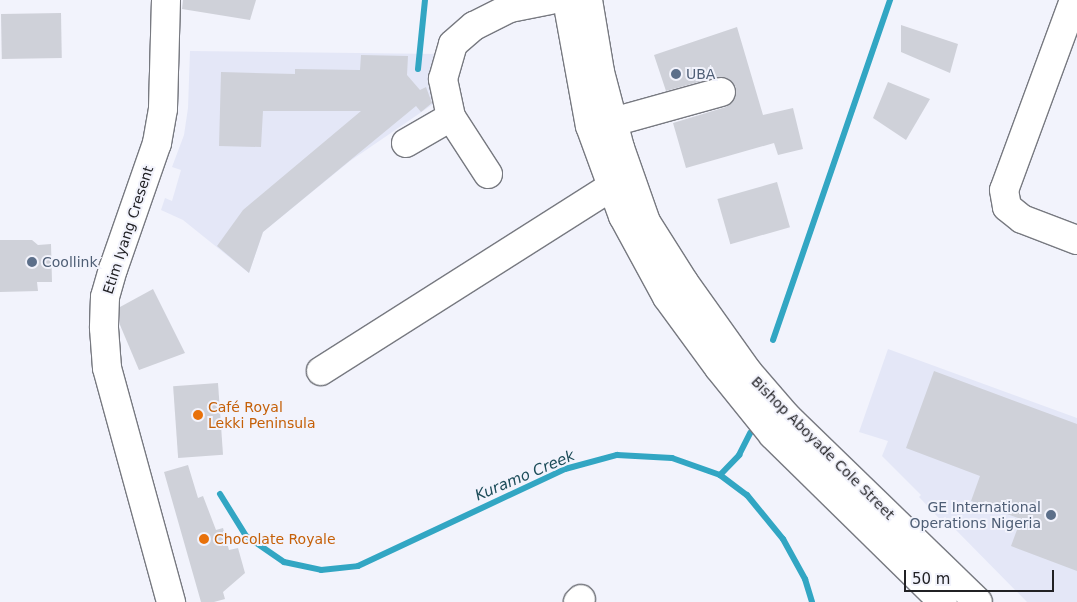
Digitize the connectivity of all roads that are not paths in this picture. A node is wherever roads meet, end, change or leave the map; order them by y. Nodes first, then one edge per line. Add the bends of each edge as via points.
1 (166, 0) edge
2 (550, 0) edge
3 (567, 0) edge
4 (588, 0) edge
5 (1074, 0) edge
6 (510, 4) edge
7 (721, 92) dead end
8 (451, 117) junction
9 (613, 122) junction
10 (406, 143) dead end
11 (488, 174) dead end
12 (612, 186) junction
13 (1077, 240) edge
14 (321, 371) dead end
15 (171, 602) edge
16 (943, 602) edge
17 (978, 602) edge

1 - 15 street, Etim Iyang Cresent via 163,109 157,143 113,269 105,297 104,328 107,368
2 - 6 street
3 - 12 street, Bishop Aboyade Cole Street via 590,126
4 - 9 street, Bishop Aboyade Cole Street via 600,72
5 - 13 street via 1004,190 1007,207 1022,218
6 - 8 street via 474,26 453,44 443,79
7 - 9 street
8 - 10 street
8 - 11 street
9 - 17 street, Bishop Aboyade Cole Street via 646,222 748,372 786,416
12 - 14 street
12 - 16 street, Bishop Aboyade Cole Street via 623,216 667,297 719,368 773,435

